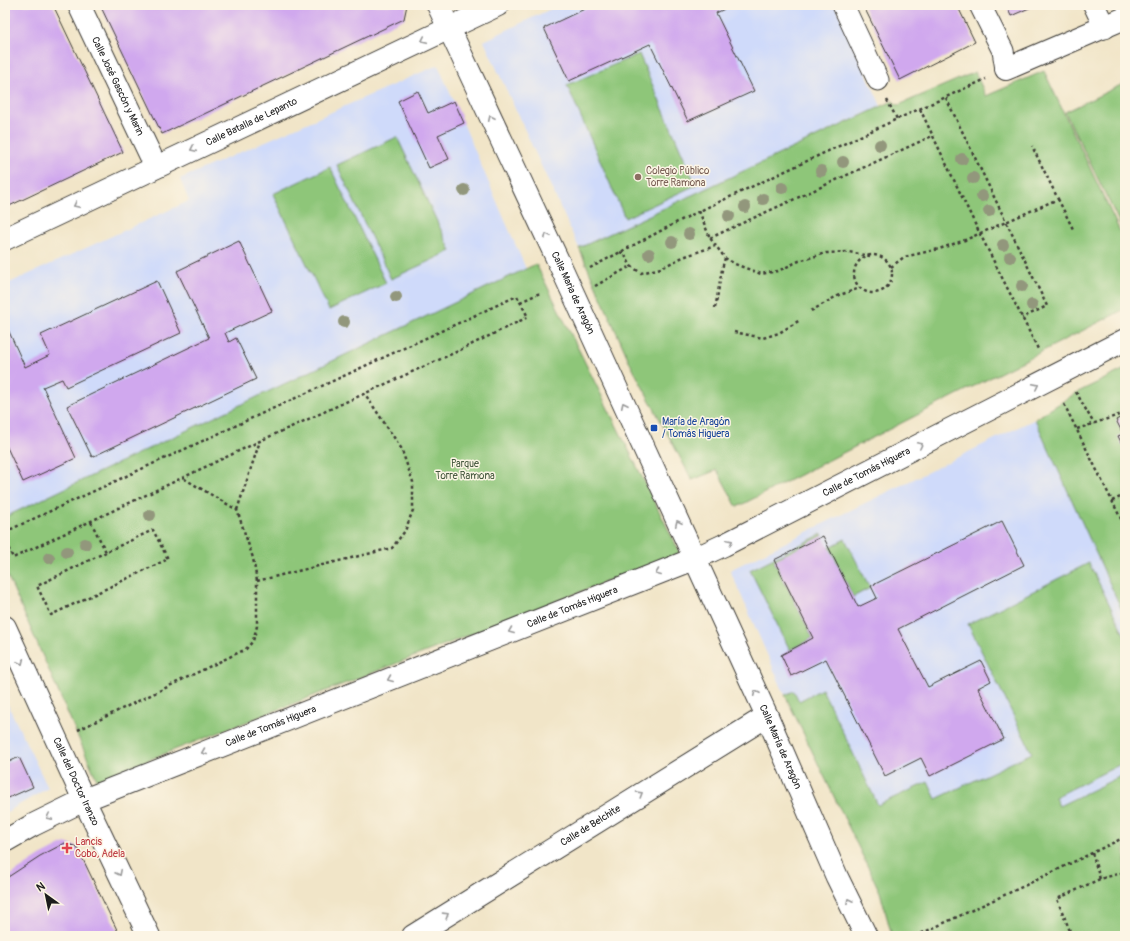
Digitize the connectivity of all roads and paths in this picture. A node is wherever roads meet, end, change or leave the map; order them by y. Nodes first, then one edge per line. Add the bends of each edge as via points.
1 (78, 5) edge
2 (438, 5) edge
3 (498, 5) edge
4 (843, 5) edge
5 (980, 5) edge
6 (1094, 5) edge
7 (1125, 18) edge
8 (449, 28) junction
9 (1105, 28) junction
10 (1006, 69) junction
11 (878, 80) dead end
12 (946, 98) junction
13 (888, 103) dead end
14 (920, 109) junction
15 (897, 119) junction
16 (932, 136) junction
17 (1032, 146) dead end
18 (156, 167) junction
19 (1058, 199) junction
20 (699, 212) junction
21 (1006, 222) junction
22 (1074, 231) dead end
23 (980, 233) junction
24 (710, 238) junction
25 (5, 239) edge
26 (715, 246) junction
27 (620, 252) junction
28 (870, 256) junction
29 (725, 258) junction
30 (631, 266) junction
31 (891, 267) junction
32 (590, 268) dead end
33 (595, 286) dead end
34 (860, 288) junction
35 (540, 293) dead end
36 (520, 302) junction
37 (715, 308) dead end
38 (811, 310) dead end
39 (1022, 318) junction
40 (800, 320) dead end
41 (734, 332) dead end
42 (1125, 340) edge
43 (1039, 351) dead end
44 (1076, 392) dead end
45 (365, 394) junction
46 (1064, 404) dead end
47 (1125, 413) edge
48 (1094, 424) junction
49 (1077, 429) junction
50 (260, 441) junction
51 (183, 478) junction
52 (1125, 494) edge
53 (1112, 501) junction
54 (237, 510) junction
55 (91, 522) junction
56 (1125, 527) edge
57 (5, 532) edge
58 (5, 541) edge
59 (6, 546) edge
60 (106, 552) junction
61 (694, 559) junction
62 (257, 581) junction
63 (5, 627) edge
64 (767, 716) junction
65 (75, 732) dead end
66 (84, 800) junction
67 (1125, 837) edge
68 (5, 841) edge
69 (1092, 853) junction
70 (1125, 872) edge
71 (1100, 879) junction
72 (149, 936) edge
73 (413, 936) edge
74 (866, 936) edge
75 (916, 936) edge
76 (1072, 936) edge

1 - 18 street, Calle José Gascón y Marin
2 - 8 street, Calle Maria de Aragón
3 - 8 street, Calle Batalla de Lepanto
4 - 11 street
5 - 10 street via 1003,51
6 - 9 street
7 - 9 street
8 -> 18 street, Calle Batalla de Lepanto
61 -> 8 street, Calle Maria de Aragón
9 - 10 street
10 - 12 path
12 - 14 path
12 - 21 path
13 - 15 path
14 - 15 path
14 - 16 path
15 - 20 path
16 - 23 path
16 - 24 path
17 - 19 path
18 -> 25 street, Calle Batalla de Lepanto
19 - 21 path
19 - 22 path
20 - 24 path
20 - 27 path
21 - 23 path
21 - 39 path via 1047,306
23 - 31 path via 939,249 904,257
23 - 39 path
24 - 26 path
26 - 29 path
26 - 30 path via 661,268 641,273
27 - 30 path
27 - 32 path
28 - 29 path via 849,252 826,253 798,261 778,272 761,274
28 - 31 path via 882,257
28 - 34 path via 858,260 853,272
29 - 37 path
30 - 33 path
31 - 34 path via 891,280 883,290 871,293
34 - 38 path via 837,296
35 - 36 path
36 - 45 path via 528,317
36 - 57 path via 517,296
39 - 43 path
40 - 41 path via 779,334 763,338
61 -> 42 street, Calle de Tomás Higuera
44 - 48 path
45 - 50 path
45 - 62 path via 401,448 413,482 413,510 405,531 392,548
46 - 49 path
47 - 48 path
48 - 49 path
49 - 53 path
50 - 51 path
50 - 54 path
51 - 54 path
51 - 55 path
52 - 53 path
53 - 56 path
54 - 62 path via 253,558
55 - 59 path via 13,558
55 - 60 path
58 - 59 path
60 - 60 path via 153,530 168,559 51,615 37,586
64 -> 61 street, Calle María de Aragón
61 -> 66 street, Calle de Tomás Higuera
62 - 65 path via 257,626 253,640 246,649
63 -> 66 street, Calle del Doctor Iranzo
73 -> 64 street, Calle de Belchite
74 -> 64 street, Calle María de Aragón via 837,877
66 -> 68 street, Calle de Tomás Higuera
66 -> 72 street, Calle del Doctor Iranzo
67 - 69 path
69 - 71 path
69 - 75 path
70 - 71 path
71 - 76 path via 1057,899

